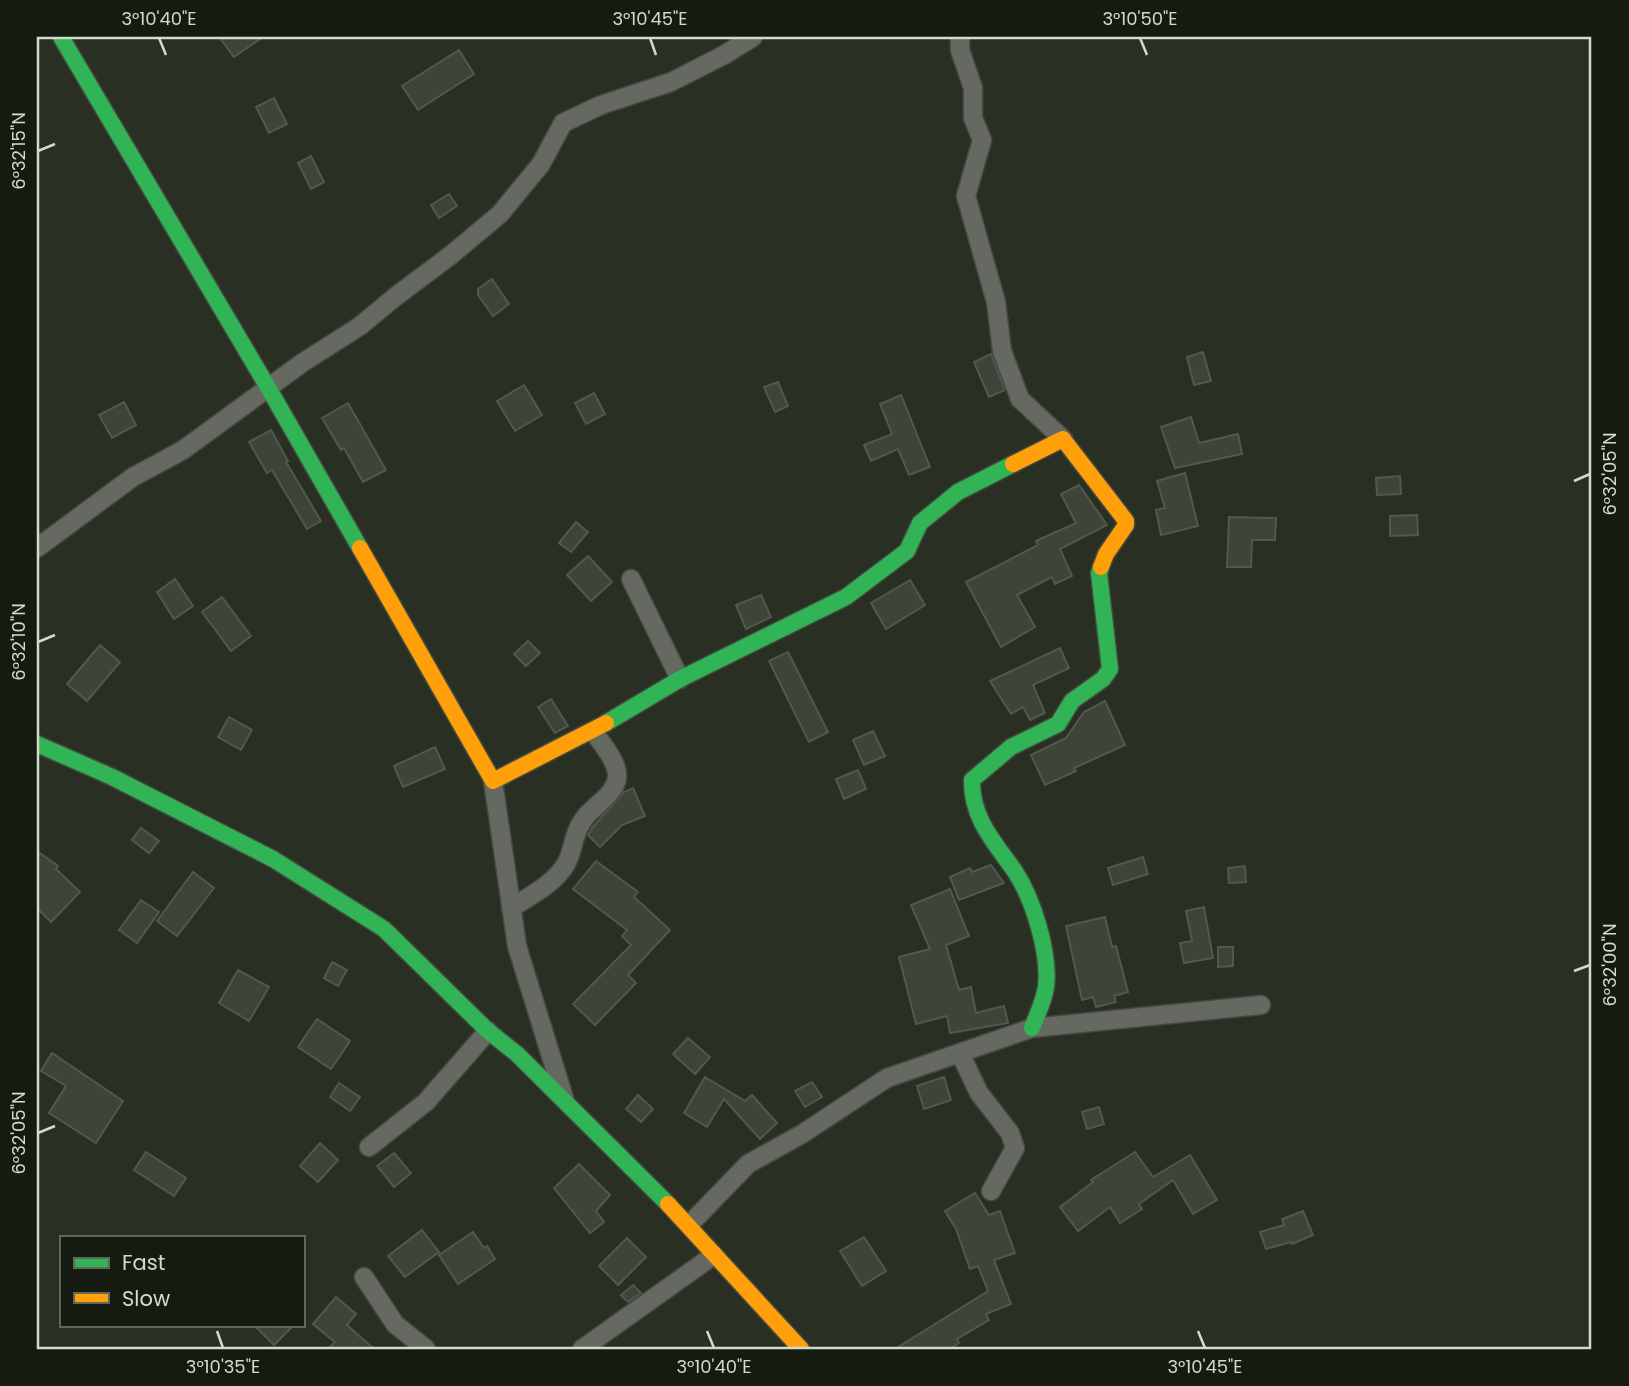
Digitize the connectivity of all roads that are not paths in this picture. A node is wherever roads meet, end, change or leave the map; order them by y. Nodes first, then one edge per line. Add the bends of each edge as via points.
1 (61, 37) edge
2 (753, 37) edge
3 (960, 37) edge
4 (269, 389) junction
5 (1063, 439) junction
6 (37, 548) edge
7 (631, 579) dead end
8 (680, 679) junction
9 (593, 731) junction
10 (37, 744) edge
11 (493, 781) junction
12 (511, 908) junction
13 (1261, 1004) dead end
14 (1032, 1028) junction
15 (488, 1031) junction
16 (960, 1052) junction
17 (565, 1102) junction
18 (369, 1147) dead end
19 (991, 1191) dead end
20 (690, 1225) junction
21 (714, 1255) junction
22 (365, 1277) dead end
23 (426, 1349) edge
24 (582, 1349) edge
25 (801, 1349) edge

1 - 4 street
2 - 4 street via 671,82 563,123 541,164 500,214 360,326
3 - 5 street via 973,88 973,118 982,140 967,196 996,302 1002,351 1020,398
4 - 6 street via 183,450 133,477
4 - 11 street
5 - 8 street via 958,492 920,523 908,551 846,597
5 - 14 street via 1126,521 1099,573 1110,669 1072,701 1058,724 1012,747 972,780 970,793 975,813 1023,886 1041,938 1046,984
7 - 8 street
8 - 9 street
9 - 11 street
9 - 12 street via 612,760 616,784 574,835 566,864 543,889
10 - 15 street via 113,777 326,891 384,929
11 - 12 street
12 - 17 street via 517,946
13 - 14 street
14 - 16 street
15 - 17 street
15 - 18 street via 426,1102
16 - 19 street via 979,1093 1010,1133 1015,1148
16 - 20 street via 887,1078 748,1164
17 - 20 street
20 - 21 street
21 - 24 street
21 - 25 street
22 - 23 street via 395,1324

